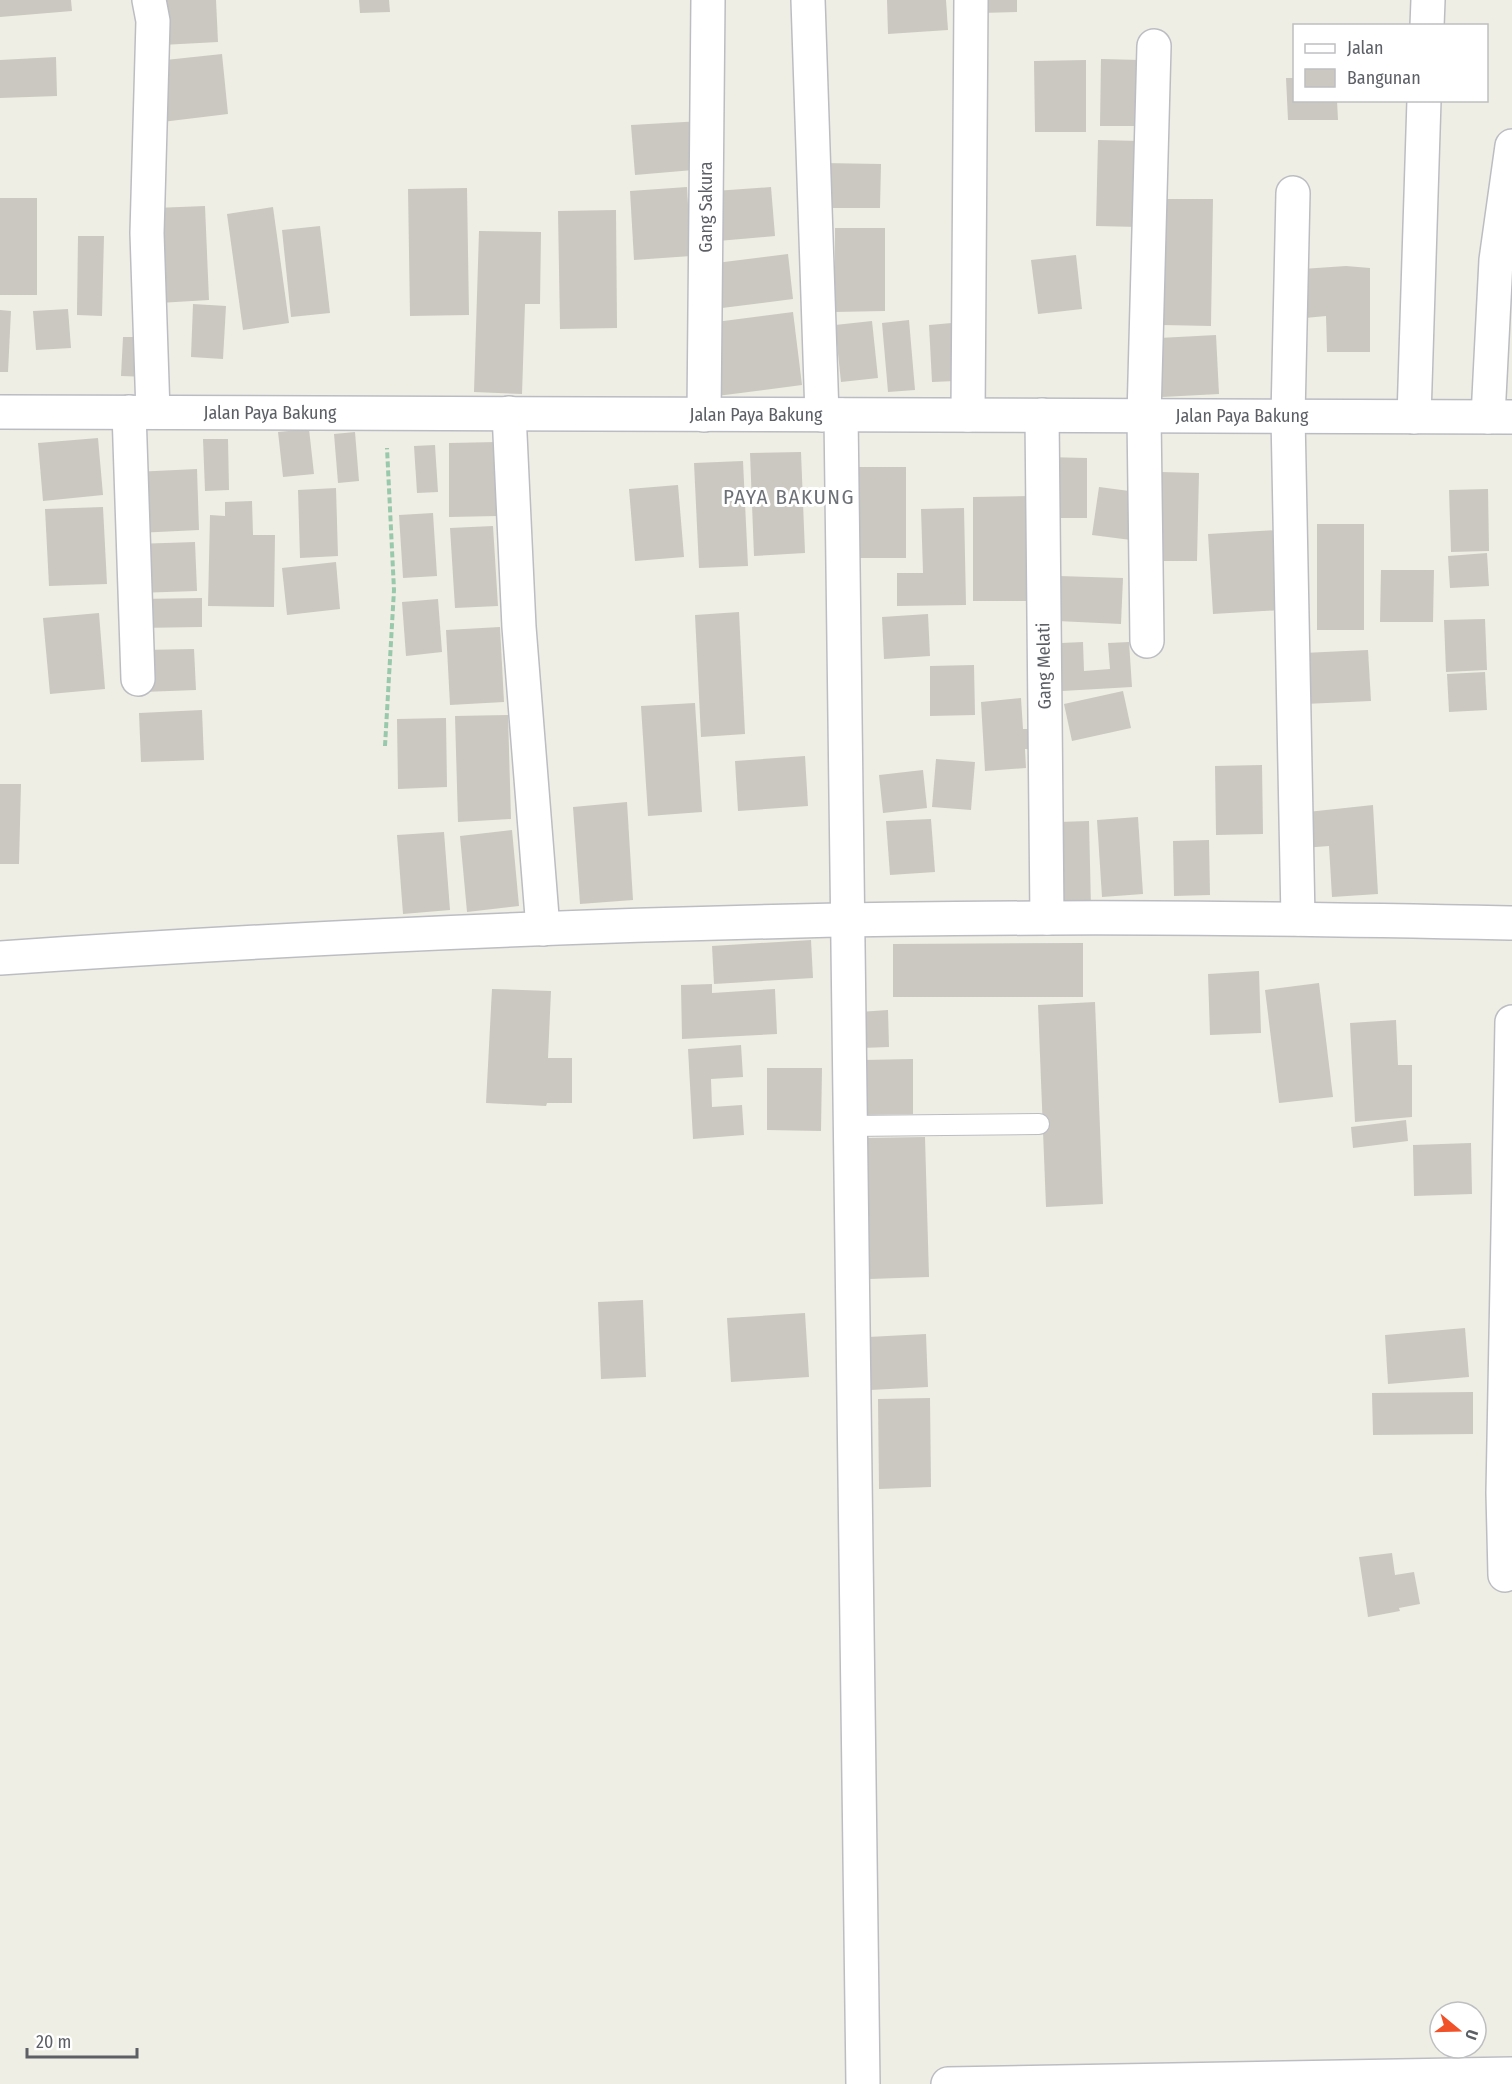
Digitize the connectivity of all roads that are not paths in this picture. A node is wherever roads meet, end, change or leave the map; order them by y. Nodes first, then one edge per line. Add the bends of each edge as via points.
1 (149, 0) edge
2 (708, 0) edge
3 (808, 0) edge
4 (971, 0) edge
5 (1428, 0) edge
6 (1427, 24) edge
7 (1154, 46) dead end
8 (1424, 102) edge
9 (1512, 146) edge
10 (1293, 193) dead end
11 (0, 412) edge
12 (141, 412) junction
13 (509, 414) junction
14 (704, 415) junction
15 (831, 415) junction
16 (968, 415) junction
17 (1042, 415) junction
18 (1144, 416) junction
19 (1288, 416) junction
20 (1414, 417) junction
21 (1500, 417) edge
22 (1147, 641) dead end
23 (138, 679) dead end
24 (1047, 918) junction
25 (1298, 919) junction
26 (846, 921) junction
27 (1512, 923) edge
28 (543, 928) junction
29 (0, 958) edge
30 (1512, 1023) edge
31 (1039, 1124) dead end
32 (849, 1126) junction
33 (1505, 1575) dead end
34 (1512, 2074) edge
35 (863, 2084) edge
36 (948, 2084) edge

1 - 12 street via 153,21
2 - 14 street, Gang Sakura
3 - 15 street
4 - 16 street
5 - 6 street
7 - 18 street
8 - 20 street
9 - 21 street via 1496,260
10 - 19 street
11 - 12 street, Jalan Paya Bakung
12 - 13 street, Jalan Paya Bakung
12 - 23 street
13 - 14 street, Jalan Paya Bakung
13 - 28 street via 519,627
14 - 15 street, Jalan Paya Bakung
15 - 16 street, Jalan Paya Bakung
15 - 26 street
16 - 17 street, Jalan Paya Bakung
17 - 18 street, Jalan Paya Bakung
17 - 24 street, Gang Melati
18 - 19 street, Jalan Paya Bakung
18 - 22 street
19 - 20 street, Jalan Paya Bakung
19 - 25 street
20 - 21 street, Jalan Paya Bakung
24 - 25 street
24 - 26 street
25 - 27 street
26 - 28 street
26 - 32 street
28 - 29 street
30 - 33 street via 1503,1493
31 - 32 lane
32 - 35 street
34 - 36 street

